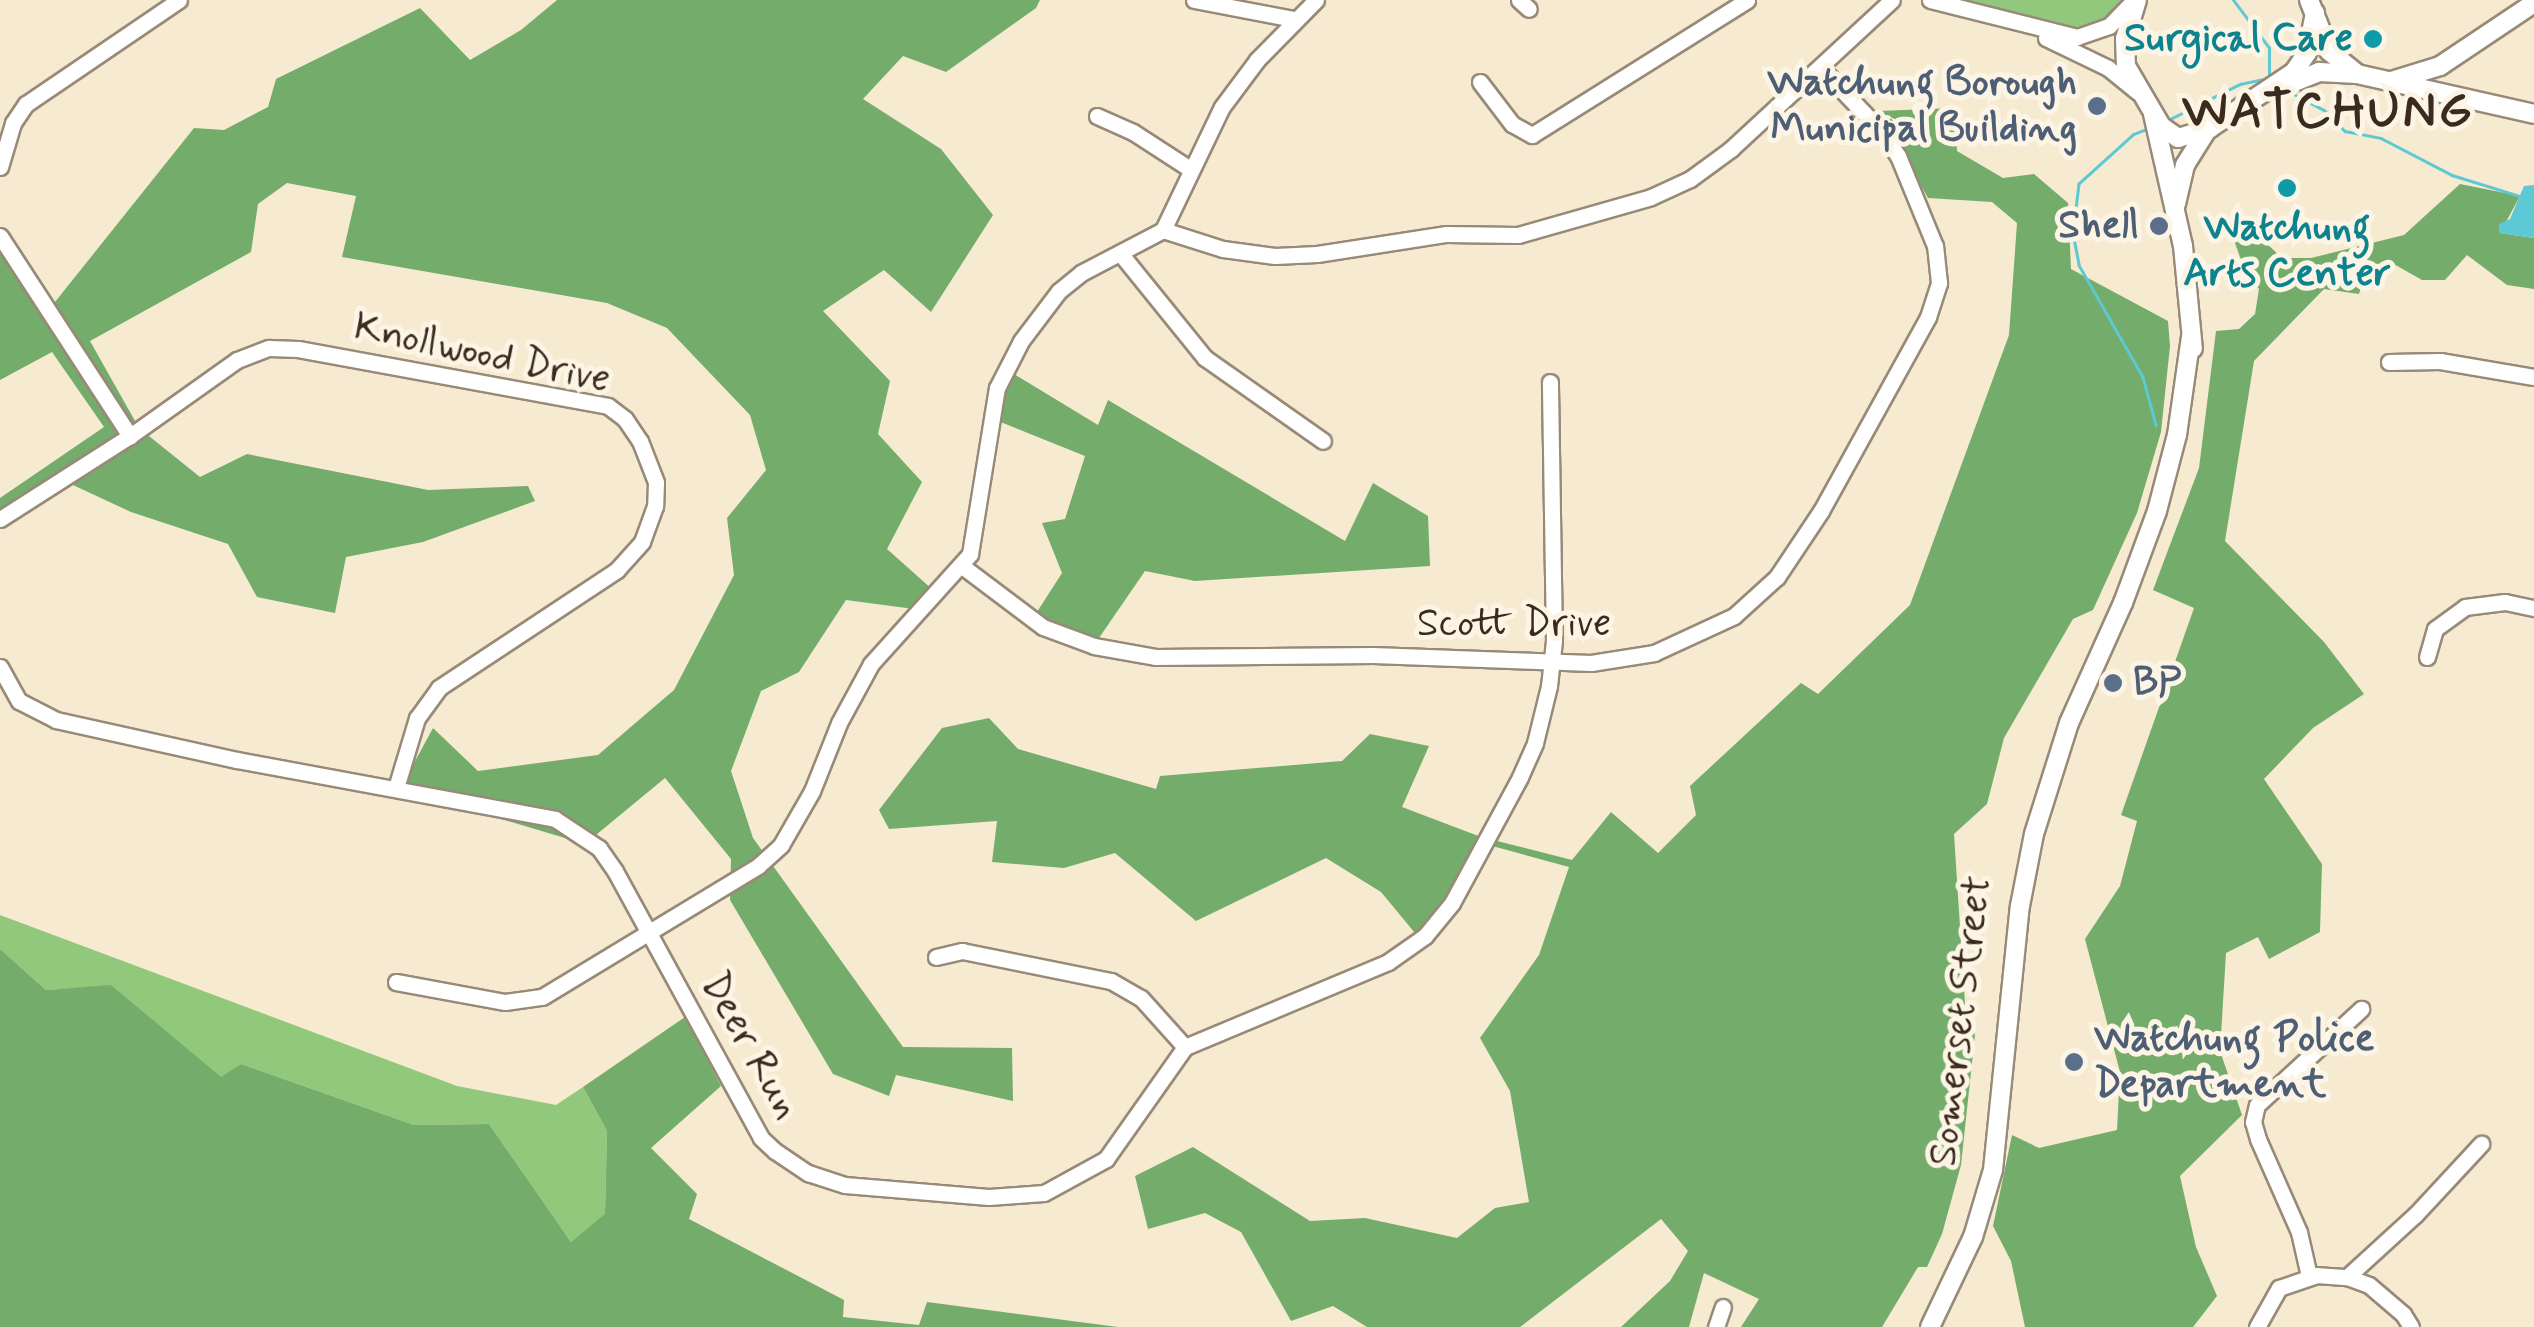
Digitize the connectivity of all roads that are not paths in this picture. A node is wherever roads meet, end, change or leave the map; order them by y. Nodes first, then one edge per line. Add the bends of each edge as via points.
1 (178, 0) edge
2 (1194, 0) edge
3 (1316, 0) edge
4 (1746, 0) edge
5 (1892, 0) edge
6 (1930, 0) edge
7 (2136, 0) edge
8 (2534, 2) edge
9 (2312, 7) edge
10 (1294, 19) junction
11 (2030, 28) junction
12 (2440, 66) junction
13 (1820, 68) junction
14 (2357, 74) junction
15 (2297, 75) junction
16 (1480, 82) dead end
17 (2388, 82) junction
18 (2429, 92) junction
19 (2147, 104) junction
20 (2534, 114) edge
21 (1097, 116) dead end
22 (2210, 128) junction
23 (2160, 134) junction
24 (0, 167) edge
25 (1190, 169) junction
26 (2176, 206) junction
27 (1163, 230) junction
28 (0, 236) edge
29 (1120, 252) junction
30 (2390, 362) dead end
31 (2534, 377) edge
32 (1550, 382) dead end
33 (130, 436) junction
34 (1323, 442) dead end
35 (0, 519) edge
36 (962, 566) junction
37 (2534, 608) edge
38 (2427, 658) dead end
39 (1553, 662) junction
40 (0, 667) edge
41 (2069, 722) junction
42 (396, 788) junction
43 (649, 932) junction
44 (936, 957) dead end
45 (396, 982) dead end
46 (2360, 1009) dead end
47 (1185, 1046) junction
48 (2480, 1144) dead end
49 (2309, 1276) junction
50 (2347, 1277) junction
51 (1722, 1307) dead end
52 (1716, 1327) edge
53 (1916, 1327) edge
54 (1930, 1327) edge
55 (2258, 1327) edge
56 (2411, 1327) edge

1 - 24 street via 26,104
2 - 10 street
3 - 10 street
4 - 16 street via 1532,135 1512,124
5 - 13 street
6 - 11 street
7 - 11 street via 2109,26 2085,36
7 - 19 main road, Somerset Street via 2124,50
8 - 12 main road
9 - 14 main road via 2329,51
9 - 15 main road via 2307,53
10 - 25 street via 1222,106
11 - 19 street via 2108,68
12 - 17 main road
12 - 18 main road
13 - 27 street via 1690,179 1547,228 1275,256
13 - 39 street, Scott Drive via 1882,131 1904,168 1938,257 1939,284 1928,317 1821,511 1776,577 1734,616 1654,652
14 - 15 main road
14 - 17 main road
15 - 22 main road
17 - 18 main road
18 - 20 main road
19 - 23 main road, Somerset Street
21 - 25 street
22 - 23 main road via 2184,138
22 - 26 main road, Somerset Street via 2190,154
23 - 26 main road, Somerset Street
25 - 27 street
26 - 41 main road, Somerset Street via 2191,336 2172,461 2122,603
27 - 29 street
28 - 33 street
29 - 34 street via 1204,358
29 - 36 street via 1059,291 1006,367 991,413 974,545
30 - 31 street via 2440,361
32 - 39 street
33 - 35 street, Knollwood Drive
33 - 42 street, Knollwood Drive via 238,360 280,347 578,399 625,418 656,482 642,542 616,570 439,688 418,718
36 - 39 street, Scott Drive via 1043,628 1117,651 1194,659 1373,655
36 - 43 street via 871,664 781,845
37 - 38 street via 2505,602 2465,608 2435,629
39 - 47 street via 1535,743 1452,903 1406,951 1353,980
40 - 42 street, Deer Run via 20,701 56,720
41 - 53 main road, Somerset Street via 2039,777 2015,866 1988,1129 1974,1197 1954,1255
41 - 54 main road, Somerset Street via 2024,882 1993,1170 1964,1260
42 - 43 street, Deer Run via 554,819 599,848
43 - 45 street via 555,990 522,1002
43 - 47 street, Deer Run via 760,1138 808,1172 845,1185 1012,1198 1061,1187 1093,1170 1116,1147
44 - 47 street via 962,951 1111,980 1141,998
46 - 49 street via 2256,1105 2258,1140 2299,1232
48 - 50 street
49 - 50 street
49 - 55 street via 2279,1288
50 - 56 street via 2386,1297
51 - 52 street

